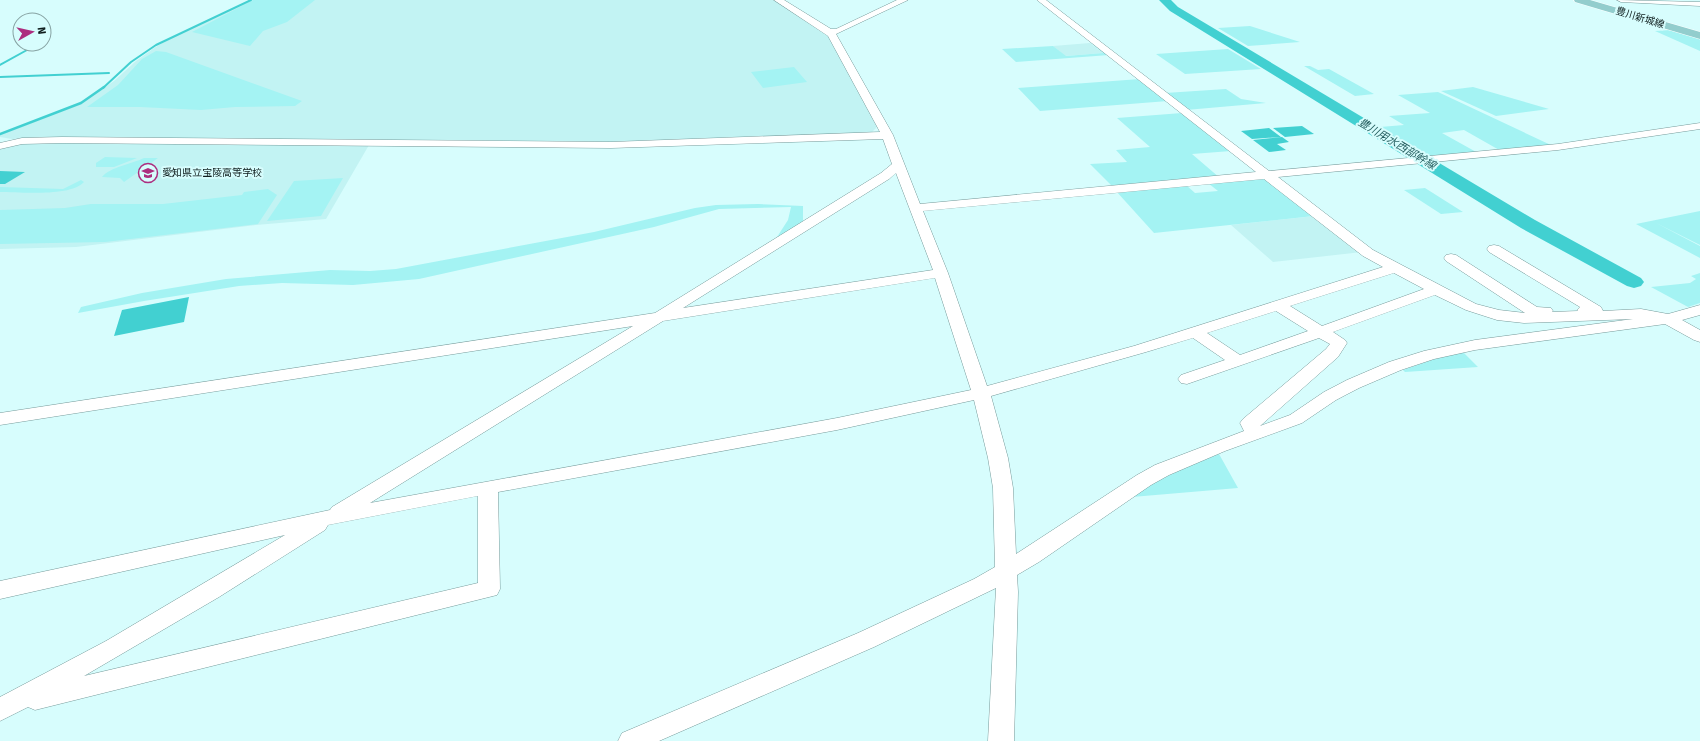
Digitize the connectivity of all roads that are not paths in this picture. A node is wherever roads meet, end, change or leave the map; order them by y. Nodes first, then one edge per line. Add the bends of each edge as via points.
1 (778, 0) edge
2 (904, 0) edge
3 (1041, 0) edge
4 (1579, 0) edge
5 (1621, 0) edge
6 (1700, 4) edge
7 (830, 32) junction
8 (1700, 36) edge
9 (1700, 126) edge
10 (887, 136) junction
11 (0, 146) edge
12 (899, 164) junction
13 (1267, 176) junction
14 (916, 208) junction
15 (1494, 249) dead end
16 (1451, 258) dead end
17 (1396, 268) junction
18 (941, 273) junction
19 (1436, 290) junction
20 (1277, 305) junction
21 (1700, 310) edge
22 (660, 316) junction
23 (1668, 319) junction
24 (1194, 332) junction
25 (1322, 332) junction
26 (1700, 337) edge
27 (1238, 361) junction
28 (1187, 379) dead end
29 (981, 393) junction
30 (0, 419) edge
31 (1255, 434) junction
32 (488, 487) junction
33 (328, 518) junction
34 (1005, 572) junction
35 (0, 590) edge
36 (3, 708) edge
37 (631, 741) edge
38 (1001, 741) edge

1 - 7 street
2 - 7 street via 838,31
3 - 13 street
4 - 8 main road, 豊川新城線
5 - 6 street
7 - 10 street
9 - 13 street via 1558,147
10 - 11 street via 611,145 49,140 22,141
10 - 12 street
12 - 14 street
12 - 22 street via 885,176
13 - 14 street
13 - 17 street via 1368,253
14 - 18 street
15 - 16 street via 1596,310 1534,312
17 - 19 street
17 - 20 street
18 - 22 street
18 - 29 street
19 - 23 street via 1478,309 1510,317 1636,314
19 - 25 street
20 - 24 street
20 - 25 street
21 - 23 street
22 - 30 street
22 - 33 street
23 - 26 street
23 - 31 street via 1475,345 1430,355 1376,373 1330,396 1296,419
24 - 27 street
24 - 29 street
25 - 27 street
25 - 31 street via 1339,343 1332,352 1249,422
27 - 28 street
29 - 32 street via 837,424
29 - 34 street via 1003,488
31 - 34 street via 1162,470
32 - 33 street
32 - 36 street via 489,589
33 - 35 street
33 - 36 street via 120,644
34 - 37 street via 866,640
34 - 38 street via 1007,592

